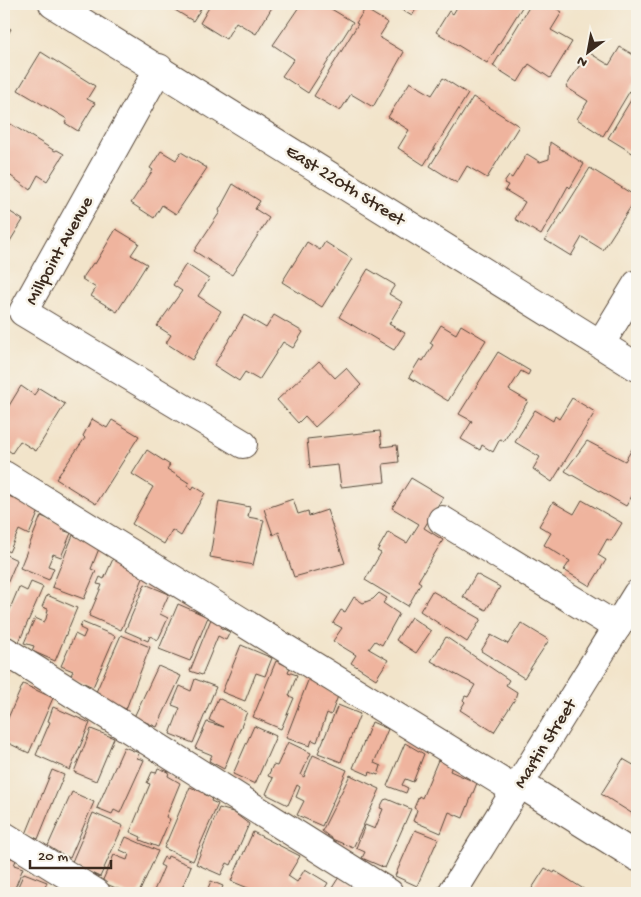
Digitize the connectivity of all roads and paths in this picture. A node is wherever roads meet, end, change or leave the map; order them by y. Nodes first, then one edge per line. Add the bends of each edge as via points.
1 (53, 4) edge
2 (159, 68) junction
3 (637, 284) edge
4 (601, 343) junction
5 (637, 367) edge
6 (243, 444) dead end
7 (4, 475) edge
8 (442, 520) dead end
9 (637, 594) edge
10 (617, 626) junction
11 (4, 650) edge
12 (517, 786) junction
13 (4, 836) edge
14 (637, 857) edge
15 (96, 893) edge
16 (389, 893) edge
17 (452, 893) edge

1 - 2 street, East 220th Street
2 - 4 street, East 220th Street
2 - 6 street, Millpoint Avenue via 23,312
3 - 4 street
4 - 5 street, East 220th Street
7 - 12 street
8 - 10 street
9 - 10 street, Martin Street
10 - 12 street, Martin Street
11 - 16 street
12 - 14 street
12 - 17 street, Martin Street
13 - 15 street

